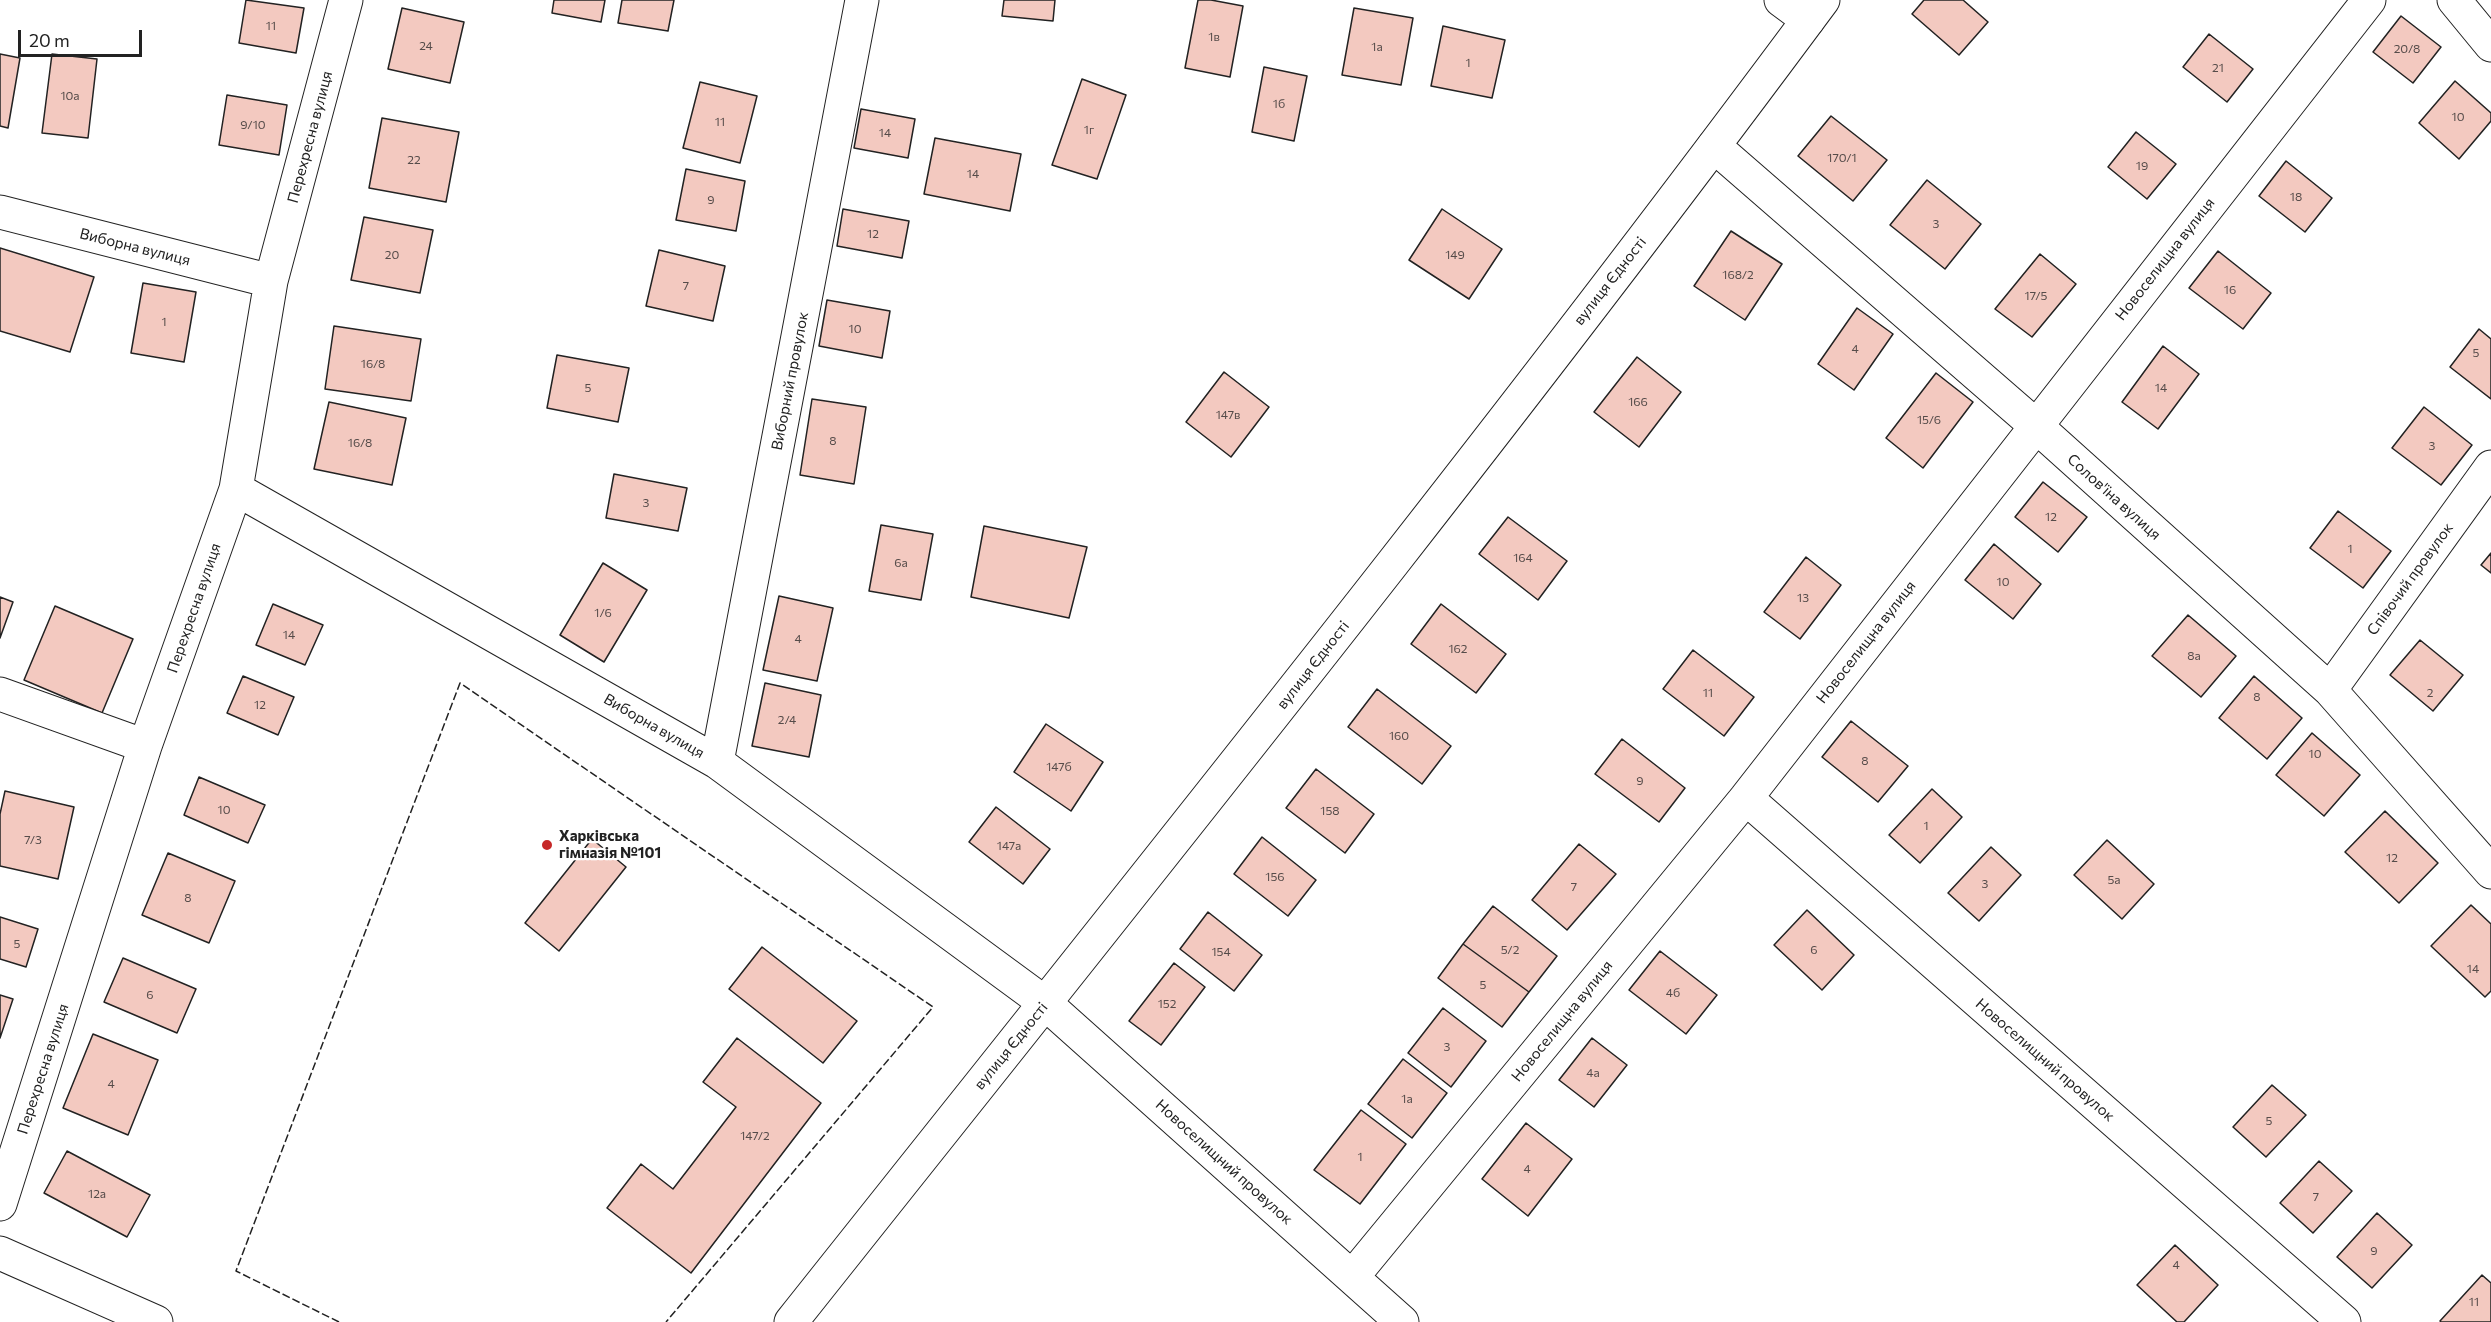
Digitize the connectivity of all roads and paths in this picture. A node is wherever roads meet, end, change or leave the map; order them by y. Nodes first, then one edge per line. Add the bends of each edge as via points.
1 (346, 0) edge
2 (862, 0) edge
3 (1781, 0) edge
4 (2369, 0) edge
5 (2454, 0) edge
6 (1816, 10) edge
7 (2491, 45) edge
8 (1714, 146) junction
9 (0, 212) edge
10 (271, 281) junction
11 (2035, 425) junction
12 (2491, 467) edge
13 (236, 489) junction
14 (2330, 690) junction
15 (0, 694) edge
16 (146, 746) junction
17 (717, 762) junction
18 (1746, 798) junction
19 (2491, 872) edge
20 (1045, 1003) junction
21 (0, 1204) edge
22 (0, 1253) edge
23 (1353, 1276) junction
24 (156, 1322) edge
25 (791, 1322) edge
26 (1402, 1322) edge
27 (2344, 1322) edge

1 - 10 street, Перехресна вулиця
2 - 17 street, Виборний провулок
3 - 6 street
4 - 11 street, Новоселищна вулиця
5 - 7 street
6 - 8 street, вулиця Єдності
8 - 11 street, Солов'їна вулиця
8 - 20 street, вулиця Єдності via 1240,759
9 - 10 street, Виборна вулиця
10 - 13 street, Перехресна вулиця
11 - 14 street, Солов'їна вулиця
11 - 18 street, Новоселищна вулиця
12 - 14 street, Співочий провулок
13 - 16 street, Перехресна вулиця
13 - 17 street, Виборна вулиця
14 - 19 street, Солов'їна вулиця
15 - 16 street
16 - 21 street, Перехресна вулиця
17 - 20 street, Виборна вулиця
18 - 23 street, Новоселищна вулиця
18 - 27 street, Новоселищний провулок
20 - 23 street, Новоселищний провулок
20 - 25 street, вулиця Єдності
22 - 24 street
23 - 26 street, Новоселищний провулок

